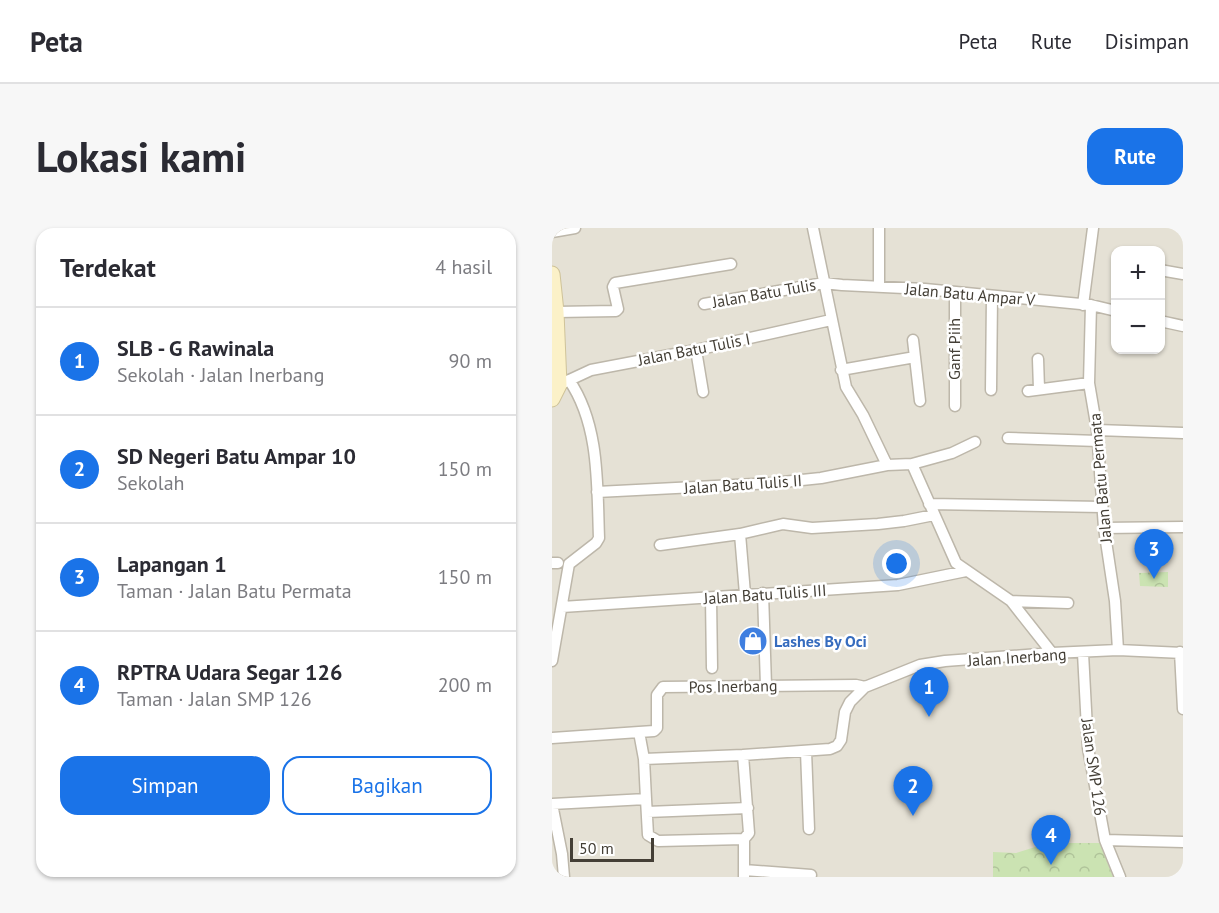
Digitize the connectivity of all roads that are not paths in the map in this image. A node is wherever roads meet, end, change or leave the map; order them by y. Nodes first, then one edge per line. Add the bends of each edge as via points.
1 (575, 228) edge
2 (813, 228) edge
3 (879, 228) edge
4 (1093, 228) edge
5 (552, 232) edge
6 (731, 264) dead end
7 (1165, 271) edge
8 (1183, 273) edge
9 (552, 275) edge
10 (824, 283) junction
11 (879, 287) junction
12 (955, 292) junction
13 (992, 296) junction
14 (704, 304) dead end
15 (1087, 305) junction
16 (1111, 310) edge
17 (556, 312) junction
18 (831, 320) junction
19 (1165, 322) edge
20 (1183, 326) edge
21 (913, 340) dead end
22 (696, 350) junction
23 (915, 357) junction
24 (1038, 359) dead end
25 (841, 370) junction
26 (1089, 383) junction
27 (560, 388) edge
28 (991, 390) dead end
29 (703, 392) dead end
30 (920, 401) dead end
31 (955, 406) dead end
32 (1183, 434) edge
33 (1097, 435) junction
34 (1008, 438) dead end
35 (975, 442) dead end
36 (912, 464) junction
37 (887, 465) junction
38 (597, 492) junction
39 (1102, 507) junction
40 (932, 510) junction
41 (1183, 527) edge
42 (1104, 528) junction
43 (740, 534) junction
44 (660, 545) dead end
45 (966, 571) junction
46 (763, 593) junction
47 (745, 594) junction
48 (711, 598) junction
49 (1011, 601) junction
50 (1068, 603) dead end
51 (562, 607) junction
52 (1118, 650) junction
53 (1182, 652) edge
54 (1052, 653) junction
55 (1083, 653) junction
56 (552, 662) edge
57 (712, 668) dead end
58 (766, 686) junction
59 (865, 687) junction
60 (1183, 709) edge
61 (639, 732) junction
62 (552, 738) edge
63 (806, 751) junction
64 (743, 755) junction
65 (644, 759) junction
66 (646, 799) junction
67 (552, 804) edge
68 (748, 808) junction
69 (646, 812) junction
70 (809, 829) dead end
71 (744, 839) junction
72 (1105, 840) junction
73 (1183, 842) edge
74 (744, 873) edge
75 (811, 875) dead end
76 (564, 877) edge
77 (1120, 877) edge

1 - 5 street
2 - 10 street
3 - 11 street
4 - 15 street, Jalan Batu Permata
6 - 17 street via 615,282 617,310
7 - 8 street
9 - 17 street
10 - 11 street, Jalan Batu Ampar V
10 - 14 street, Jalan Batu Tulis
10 - 18 street
11 - 12 street, Jalan Batu Ampar V
12 - 13 street, Jalan Batu Ampar V
12 - 31 street, Ganf Piih
13 - 15 street, Jalan Batu Ampar V
13 - 28 street
15 - 16 street, Jalan Batu Ampar V
15 - 26 street, Jalan Batu Permata
17 - 27 street
18 - 22 street, Jalan Batu Tulis I
18 - 25 street
19 - 20 street
21 - 23 street
22 - 27 street, Jalan Batu Tulis I via 591,370
22 - 29 street
23 - 25 street
23 - 30 street
24 - 26 street via 1034,390
25 - 37 street
26 - 33 street, Jalan Batu Permata
27 - 38 street via 578,393 587,416
32 - 33 street
33 - 34 street
33 - 39 street, Jalan Batu Permata
35 - 36 street, Jalan Batu Tulis II
36 - 37 street, Jalan Batu Tulis II
36 - 40 street
37 - 38 street, Jalan Batu Tulis II via 773,483
38 - 51 street via 599,538 569,564
39 - 40 street
39 - 42 street, Jalan Batu Permata
40 - 43 street via 904,521 812,528 783,524
40 - 45 street via 956,563
41 - 42 street
42 - 52 street, Jalan Batu Permata
43 - 44 street
43 - 47 street
45 - 46 street, Jalan Batu Tulis III via 898,585
45 - 49 street
46 - 47 street, Jalan Batu Tulis III
46 - 58 street
47 - 48 street, Jalan Batu Tulis III
48 - 51 street, Jalan Batu Tulis III
48 - 57 street
49 - 50 street
49 - 54 street
51 - 56 street
52 - 53 street, Jalan Inerbang
52 - 55 street, Jalan Inerbang
53 - 60 street
54 - 55 street, Jalan Inerbang
54 - 59 street, Jalan Inerbang via 920,665
55 - 72 street, Jalan SMP 126 via 1088,748
58 - 59 street, Pos Inerbang
58 - 61 street, Pos Inerbang via 663,687 657,695 657,728
59 - 63 street, Jalan Inerbang via 845,712 837,746
61 - 62 street
61 - 65 street
63 - 64 street, Jalan Inerbang
63 - 70 street
64 - 65 street, Jalan Inerbang
64 - 68 street
65 - 66 street
66 - 67 street
66 - 69 street
67 - 76 street
68 - 69 street
68 - 71 street via 749,833
69 - 71 street via 648,835 658,841
71 - 74 street
72 - 73 street
72 - 77 street, Jalan SMP 126
74 - 75 street

